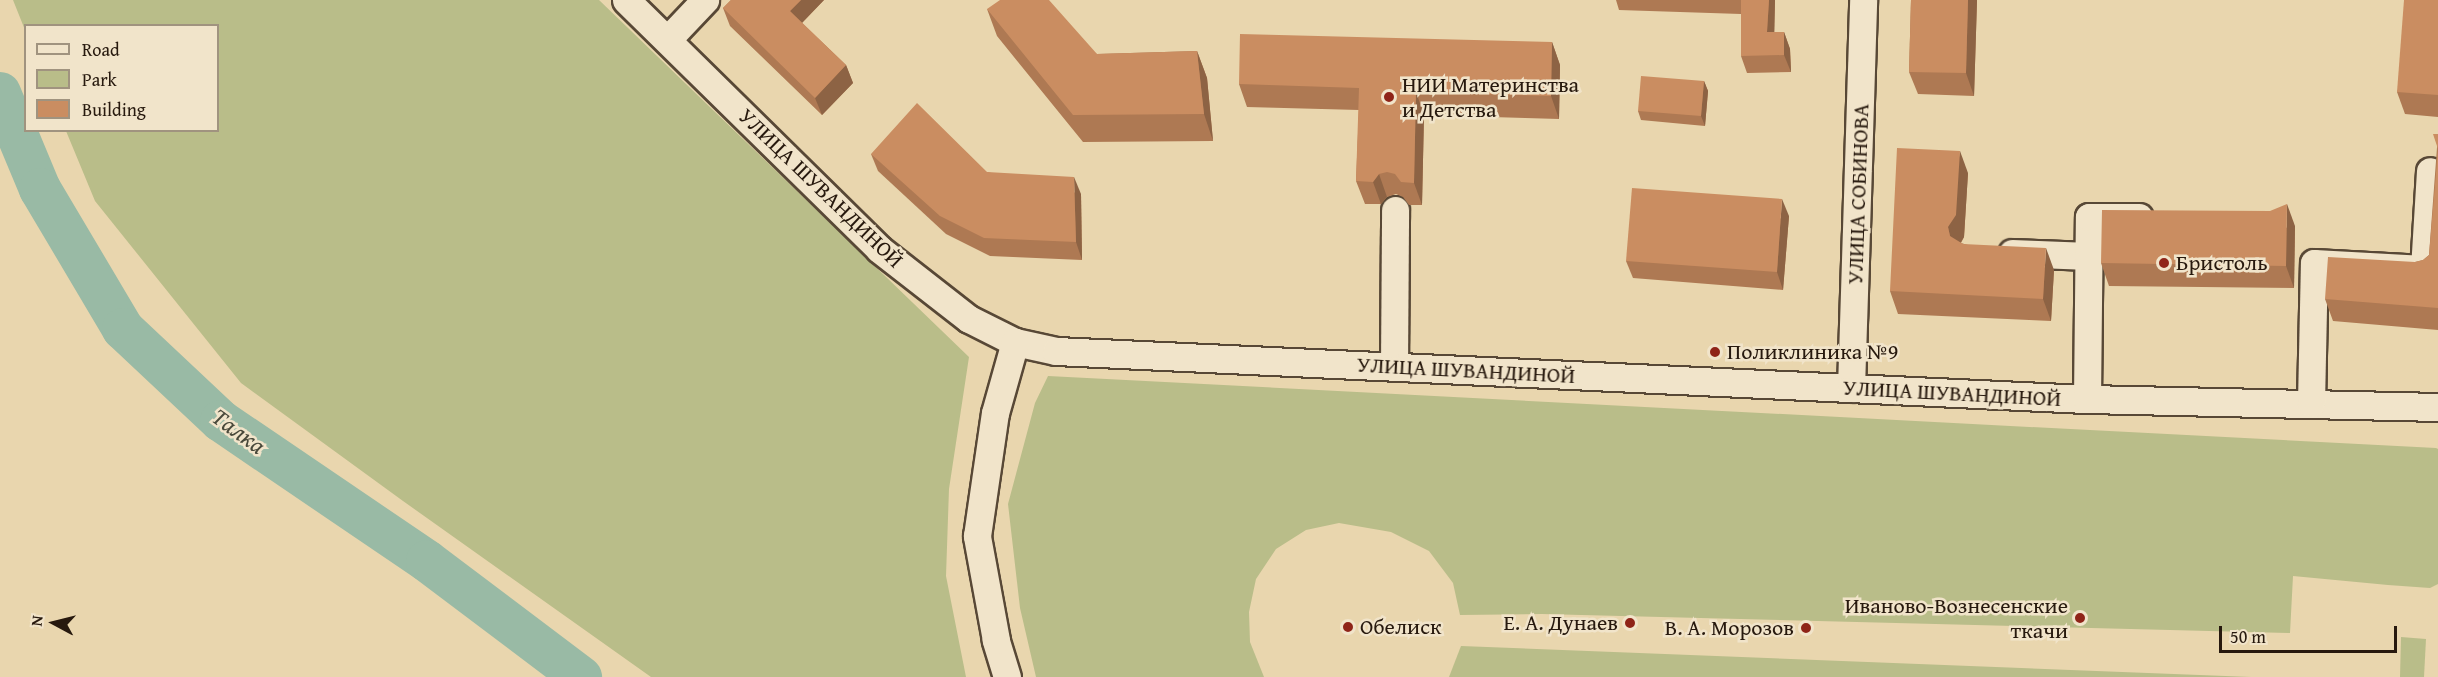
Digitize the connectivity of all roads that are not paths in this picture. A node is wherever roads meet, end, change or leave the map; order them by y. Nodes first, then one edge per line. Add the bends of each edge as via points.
1 (627, 0) edge
2 (705, 0) edge
3 (1863, 0) edge
4 (668, 39) junction
5 (2430, 171) dead end
6 (1395, 210) dead end
7 (2160, 217) edge
8 (1983, 252) edge
9 (2089, 256) junction
10 (1015, 342) junction
11 (1394, 367) junction
12 (1851, 388) junction
13 (2087, 399) junction
14 (2311, 402) junction
15 (2438, 407) edge
16 (1007, 677) edge

1 - 4 street, УЛИЦА ШУВАНДИНОЙ
2 - 4 street
3 - 12 street, УЛИЦА СОБИНОВА
4 - 10 street, УЛИЦА ШУВАНДИНОЙ via 879,249 969,319
5 - 14 street via 2424,269 2314,263
6 - 11 street
7 - 9 street via 2089,217
8 - 9 street
9 - 13 street
10 - 11 street, УЛИЦА ШУВАНДИНОЙ via 1056,351
10 - 16 street via 995,413 977,536 996,640
11 - 12 street, УЛИЦА ШУВАНДИНОЙ
12 - 13 street, УЛИЦА ШУВАНДИНОЙ
13 - 14 street, УЛИЦА ШУВАНДИНОЙ
14 - 15 street, УЛИЦА ШУВАНДИНОЙ

